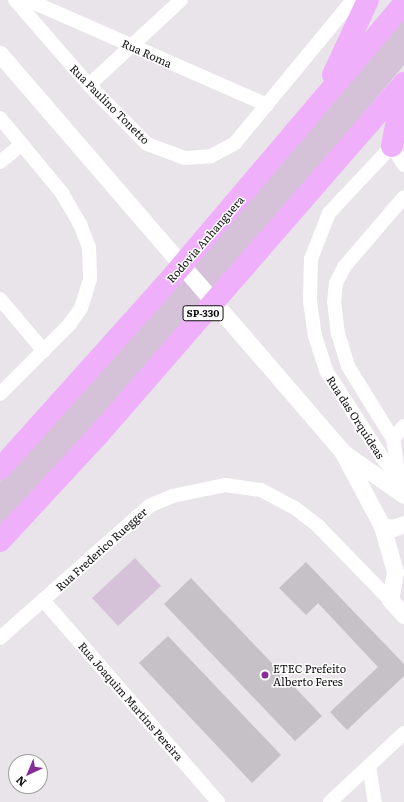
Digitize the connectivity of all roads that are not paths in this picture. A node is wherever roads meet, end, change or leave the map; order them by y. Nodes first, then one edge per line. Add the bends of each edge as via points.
1 (15, 0) edge
2 (28, 0) edge
3 (181, 0) edge
4 (353, 0) edge
5 (368, 0) edge
6 (404, 3) edge
7 (130, 45) junction
8 (0, 46) edge
9 (5, 59) edge
10 (404, 83) edge
11 (89, 84) junction
12 (404, 103) edge
13 (267, 105) junction
14 (316, 110) junction
15 (0, 118) edge
16 (22, 144) junction
17 (392, 146) junction
18 (0, 162) edge
19 (404, 165) edge
20 (404, 197) edge
21 (0, 299) edge
22 (44, 351) junction
23 (0, 394) edge
24 (404, 426) edge
25 (393, 439) junction
26 (342, 451) junction
27 (0, 469) edge
28 (401, 478) edge
29 (404, 495) edge
30 (404, 524) edge
31 (382, 526) junction
32 (0, 541) edge
33 (400, 566) edge
34 (390, 600) junction
35 (44, 601) junction
36 (404, 615) edge
37 (0, 638) edge
38 (404, 733) edge
39 (369, 766) junction
40 (218, 802) edge
41 (330, 802) edge
42 (376, 802) edge

1 - 11 street, Rua Paulino Tonetto
2 - 7 street, Rua Roma
3 - 7 street
4 - 13 street, Rua Paulino Tonetto
5 - 14 highway
6 - 14 highway, Rodovia Anhanguera
7 - 11 street
7 - 13 street, Rua Roma
8 - 9 street
9 - 26 street
10 - 32 highway, SP-330 via 99,434
11 - 13 street, Rua Paulino Tonetto via 147,144 185,158 211,156 235,143
12 - 17 highway via 398,114
14 - 27 highway, Rodovia Anhanguera
15 - 16 street
16 - 18 street
16 - 22 street via 62,193 89,247 90,279 81,308
17 - 19 street
17 - 28 street, Rua das Orquídeas via 329,213 319,232 312,259 310,301 315,336 327,372 383,459
20 - 25 street, Rua das Orquídeas via 344,266 336,283 334,302 338,334 348,366
21 - 22 street
22 - 23 street
24 - 25 street
25 - 28 street, Rua das Orquídeas
26 - 29 street
26 - 31 street
30 - 31 street via 393,528
31 - 33 street
33 - 34 street
34 - 35 street, Rua Frederico Ruegger via 319,526 295,508 262,490 225,485 172,496 149,506
34 - 36 street
35 - 37 street, Rua Frederico Ruegger
35 - 40 street, Rua Joaquim Martins Pereira
38 - 39 street
39 - 41 street
39 - 42 street

